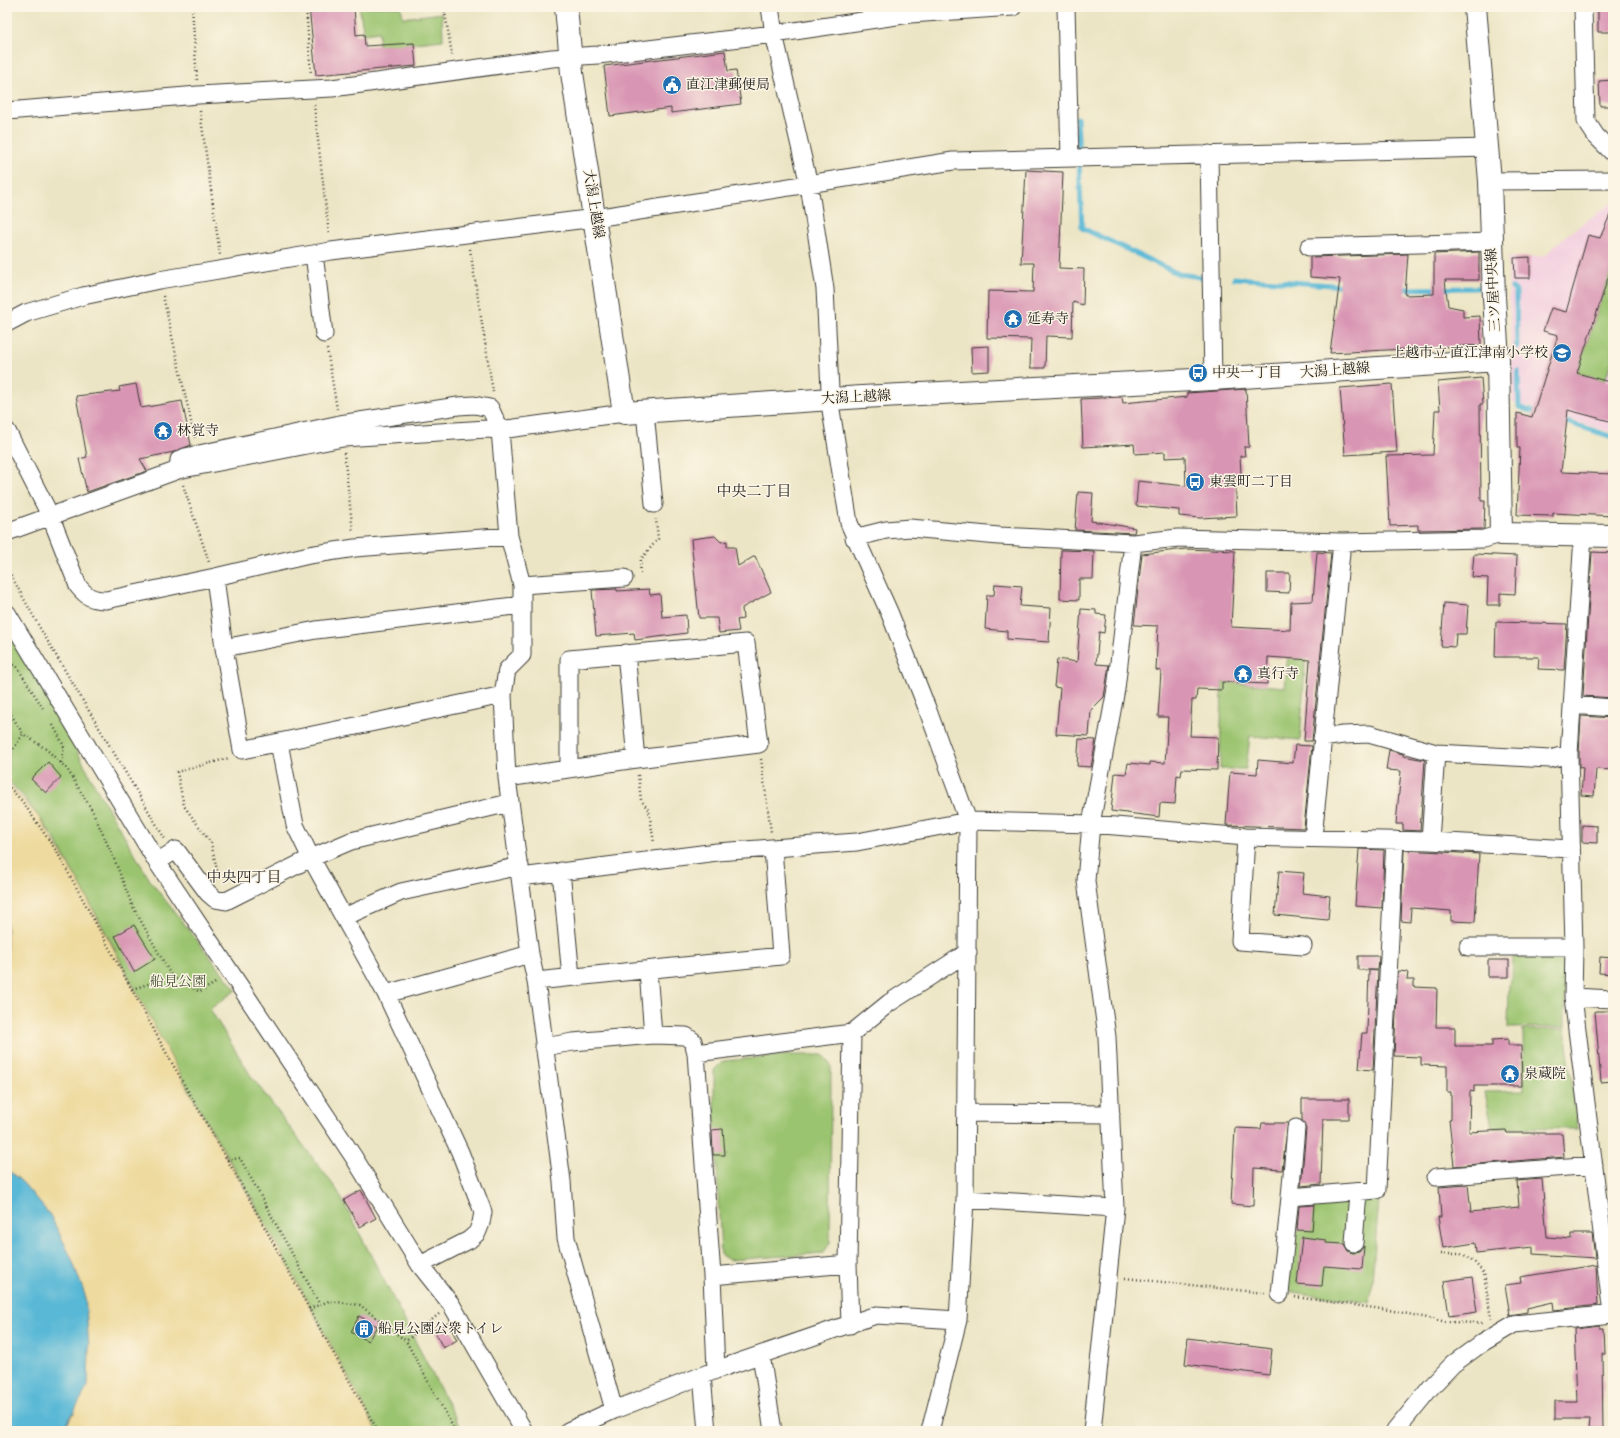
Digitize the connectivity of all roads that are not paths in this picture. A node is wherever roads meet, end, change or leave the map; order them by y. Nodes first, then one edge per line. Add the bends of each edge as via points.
1 (566, 7) edge
2 (770, 7) edge
3 (1013, 7) edge
4 (1066, 7) edge
5 (1475, 7) edge
6 (1583, 7) edge
7 (774, 34) junction
8 (570, 56) junction
9 (7, 111) edge
10 (1488, 148) junction
11 (1613, 153) edge
12 (1209, 154) junction
13 (1070, 158) junction
14 (1613, 180) edge
15 (1490, 181) junction
16 (809, 185) junction
17 (595, 218) junction
18 (1492, 242) junction
19 (1309, 247) dead end
20 (322, 253) junction
21 (7, 323) edge
22 (324, 334) road end
23 (1498, 360) junction
24 (1213, 379) junction
25 (831, 400) junction
26 (635, 413) junction
27 (7, 430) edge
28 (500, 430) junction
29 (341, 431) junction
30 (178, 470) junction
31 (654, 504) road end
32 (50, 516) junction
33 (7, 532) edge
34 (1501, 534) junction
35 (509, 536) junction
36 (1583, 536) junction
37 (1613, 536) edge
38 (854, 538) junction
39 (1342, 542) junction
40 (1133, 543) junction
41 (215, 577) junction
42 (624, 578) road end
43 (522, 585) junction
44 (522, 605) junction
45 (7, 613) edge
46 (224, 648) junction
47 (626, 653) junction
48 (503, 695) junction
49 (1572, 705) junction
50 (1613, 708) edge
51 (1322, 738) junction
52 (279, 743) junction
53 (1436, 753) junction
54 (1569, 754) junction
55 (636, 759) junction
56 (569, 769) junction
57 (506, 778) junction
58 (509, 803) junction
59 (968, 821) junction
60 (1091, 824) junction
61 (1246, 837) junction
62 (1313, 838) junction
63 (1395, 840) junction
64 (1430, 841) junction
65 (773, 848) junction
66 (1571, 849) junction
67 (310, 858) junction
68 (157, 862) junction
69 (561, 871) junction
70 (520, 872) junction
71 (344, 917) junction
72 (1303, 946) dead end
73 (1468, 946) dead end
74 (1574, 947) junction
75 (968, 952) junction
76 (530, 954) junction
77 (648, 971) junction
78 (571, 977) junction
79 (536, 981) junction
80 (386, 994) junction
81 (1573, 997) junction
82 (1613, 999) edge
83 (852, 1033) junction
84 (653, 1035) junction
85 (544, 1047) junction
86 (696, 1053) junction
87 (966, 1113) junction
88 (1111, 1114) junction
89 (1296, 1128) dead end
90 (1594, 1165) junction
91 (1436, 1177) dead end
92 (1358, 1192) junction
93 (1290, 1197) junction
94 (965, 1199) junction
95 (1115, 1208) junction
96 (1354, 1243) dead end
97 (848, 1264) junction
98 (420, 1265) junction
99 (712, 1276) junction
100 (1280, 1294) road end
101 (1612, 1314) edge
102 (958, 1320) junction
103 (850, 1325) junction
104 (761, 1355) junction
105 (709, 1373) junction
106 (614, 1410) junction
107 (524, 1431) edge
108 (568, 1431) edge
109 (707, 1431) edge
110 (773, 1431) edge
111 (930, 1431) edge
112 (1092, 1431) edge
113 (1395, 1431) edge

1 - 8 main road, 大潟上越線
2 - 7 street
3 - 7 street via 910,14
4 - 13 street
5 - 10 main road, 三ツ屋中央線
6 - 11 street via 1586,121 1596,136
7 - 8 street via 598,55
7 - 16 street
8 - 9 street via 313,89 198,95
8 - 17 main road, 大潟上越線
10 - 12 street
10 - 15 main road, 三ツ屋中央線
12 - 13 street
12 - 24 street
13 - 16 street via 953,161
14 - 15 street
15 - 18 main road, 三ツ屋中央線
16 - 17 street
16 - 25 street via 825,289
17 - 20 street
17 - 26 main road, 大潟上越線
18 - 19 street
18 - 23 main road, 三ツ屋中央線
20 - 21 street via 159,280 83,296 26,313
20 - 22 street
23 - 24 main road, 大潟上越線
23 - 34 main road, 三ツ屋中央線
24 - 25 main road, 大潟上越線
25 - 26 main road, 大潟上越線
25 - 38 street via 846,509
26 - 28 street
26 - 31 street
27 - 32 street
28 - 29 street
28 - 29 street via 490,408 474,405 458,406
28 - 35 street
29 - 30 street
29 - 30 street via 198,453 179,460
30 - 32 street
32 - 33 street
32 - 41 street via 78,586 86,596 95,600 106,600
34 - 36 main road
34 - 39 street via 1484,539
35 - 41 street via 354,548 309,555
35 - 43 street
36 - 37 main road
36 - 49 street
38 - 40 street via 886,530 910,528 999,536
38 - 59 street via 890,614
39 - 40 street via 1178,538
39 - 51 street
40 - 60 street via 1116,689
41 - 46 street
42 - 43 street
43 - 44 street
44 - 46 street via 316,630
44 - 48 street via 522,655 507,670
45 - 68 street
46 - 52 street via 242,750
47 - 55 street
47 - 55 street via 746,643 759,744
47 - 56 street via 569,659
48 - 52 street
48 - 57 street
49 - 50 street
49 - 54 street
51 - 53 street via 1343,734 1369,734
51 - 62 street
52 - 67 street via 295,825
53 - 54 street via 1550,758
53 - 64 street
54 - 66 street
55 - 56 street
56 - 57 street
57 - 58 street
58 - 67 street via 350,841
58 - 70 street
59 - 60 street
59 - 65 street via 857,842
59 - 75 street
60 - 61 street
60 - 88 street via 1086,881 1107,1037
61 - 62 street
61 - 72 street via 1240,941
62 - 63 street
63 - 64 street
63 - 92 street via 1377,1190
64 - 66 street
65 - 69 street
65 - 77 street via 781,956
66 - 74 street
67 - 68 street via 226,901 215,899 208,893 176,850
67 - 71 street
68 - 98 street via 353,1156
69 - 70 street
69 - 78 street
70 - 71 street via 401,892
70 - 76 street
71 - 80 street
73 - 74 street
74 - 81 street
75 - 83 street via 889,1003
75 - 87 street
76 - 79 street
76 - 80 street
77 - 78 street
77 - 84 street
78 - 79 street
79 - 85 street
80 - 98 street via 460,1152 483,1212 477,1233 469,1240
81 - 82 street
81 - 90 street
83 - 86 street
83 - 97 street
84 - 85 street
84 - 86 street via 686,1036 693,1041
85 - 106 street via 562,1181 566,1238
86 - 99 street
87 - 88 street
87 - 94 street
88 - 95 street
89 - 93 street
90 - 91 street
90 - 101 street
92 - 93 street
92 - 96 street
93 - 100 street
94 - 95 street
94 - 102 street
95 - 112 street
97 - 99 street
97 - 103 street
98 - 107 street via 451,1304
99 - 105 street
101 - 113 street via 1514,1324 1453,1364
102 - 103 street via 876,1315
102 - 111 street
103 - 104 street
104 - 105 street
104 - 110 street
105 - 106 street
105 - 109 street
106 - 108 street

